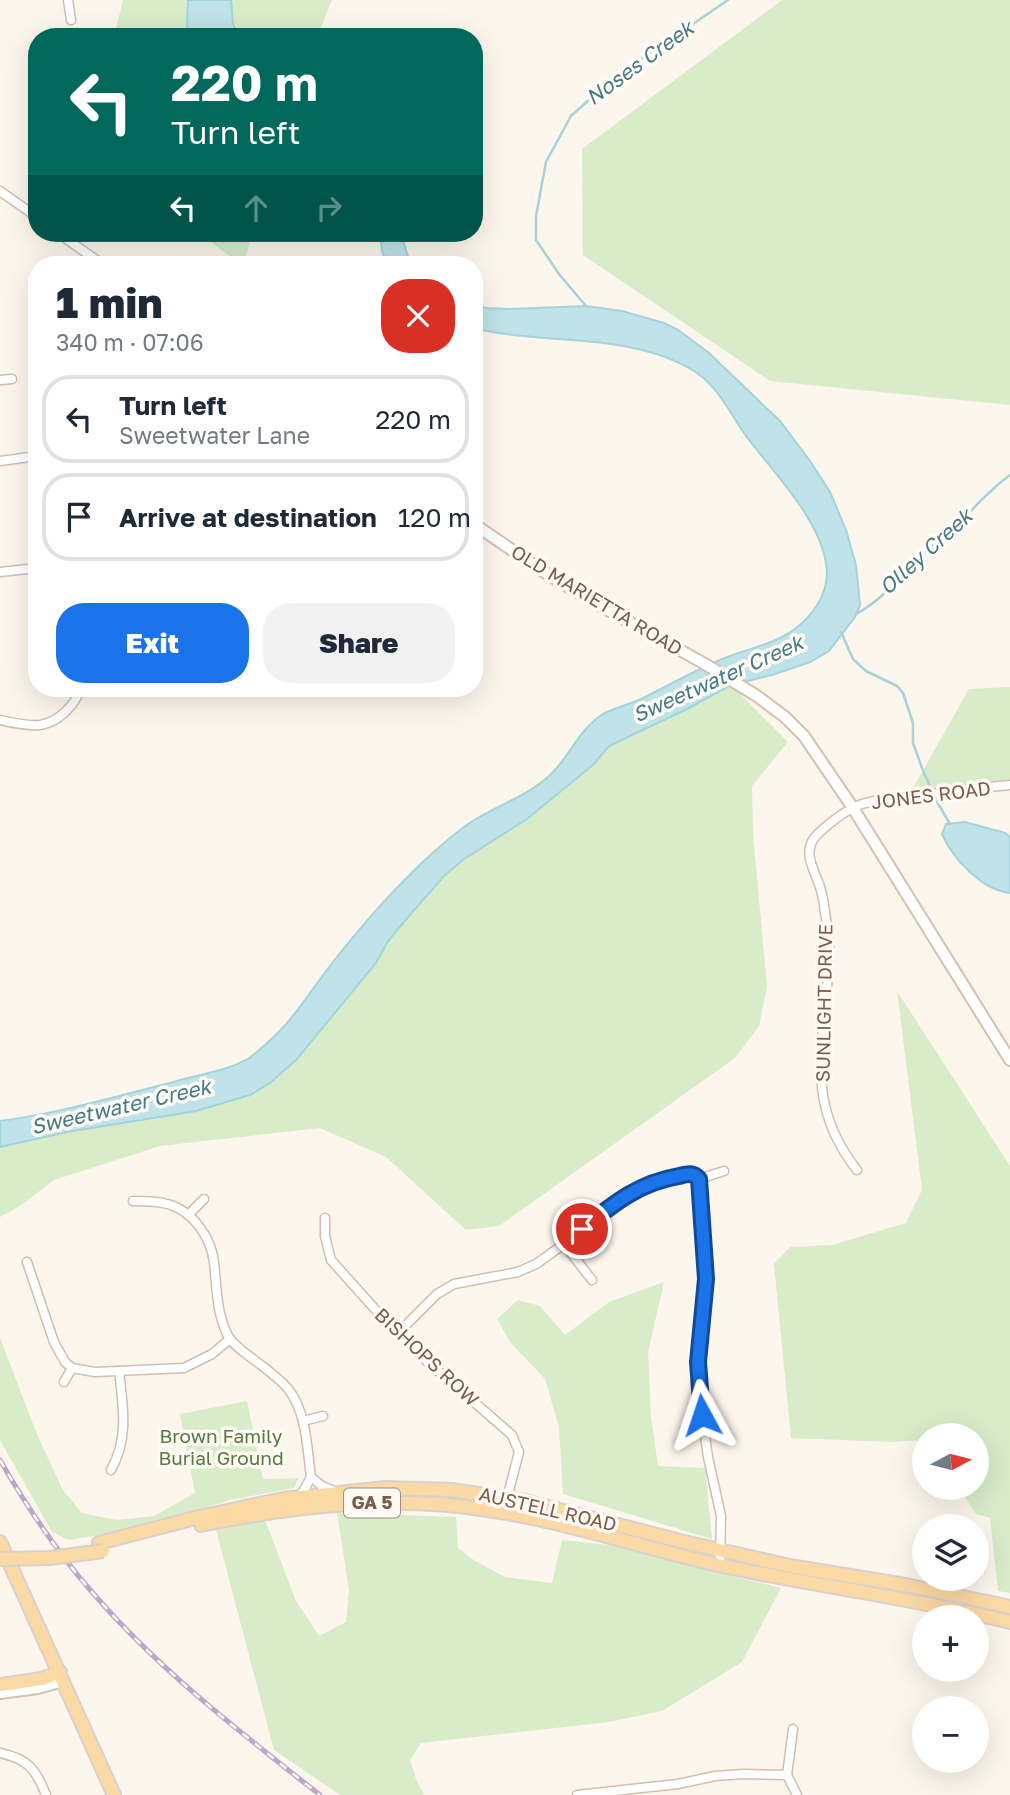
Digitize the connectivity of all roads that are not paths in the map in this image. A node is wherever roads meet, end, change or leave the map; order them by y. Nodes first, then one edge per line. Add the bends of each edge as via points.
1 (68, 0) edge
2 (71, 20) dead end
3 (0, 191) edge
4 (28, 211) edge
5 (71, 242) edge
6 (91, 256) edge
7 (12, 379) dead end
8 (0, 380) edge
9 (28, 457) edge
10 (0, 461) edge
11 (483, 530) edge
12 (28, 569) edge
13 (0, 572) edge
14 (77, 697) edge
15 (0, 720) edge
16 (1010, 785) edge
17 (853, 808) junction
18 (1010, 1060) edge
19 (857, 1170) dead end
20 (724, 1171) dead end
21 (699, 1179) junction
22 (204, 1199) dead end
23 (133, 1200) dead end
24 (188, 1215) junction
25 (325, 1218) dead end
26 (564, 1244) junction
27 (27, 1262) dead end
28 (592, 1280) dead end
29 (398, 1333) junction
30 (230, 1339) junction
31 (72, 1368) junction
32 (119, 1371) junction
33 (64, 1382) dead end
34 (323, 1416) dead end
35 (303, 1421) junction
36 (111, 1470) dead end
37 (311, 1478) junction
38 (338, 1492) junction
39 (297, 1498) junction
40 (507, 1498) junction
41 (0, 1542) edge
42 (101, 1547) junction
43 (720, 1550) junction
44 (0, 1551) edge
45 (0, 1559) edge
46 (720, 1565) junction
47 (1010, 1607) edge
48 (1010, 1622) edge
49 (62, 1677) junction
50 (0, 1685) edge
51 (0, 1693) edge
52 (793, 1729) dead end
53 (0, 1753) edge
54 (787, 1775) junction
55 (678, 1784) junction
56 (111, 1794) edge
57 (46, 1795) edge
58 (577, 1795) edge
59 (680, 1795) edge
60 (797, 1795) edge

1 - 2 street
3 - 4 street
5 - 6 street
7 - 8 street
9 - 10 street
11 - 17 street, OLD MARIETTA ROAD via 785,717 804,736
12 - 13 street
14 - 15 street via 67,710 43,724
16 - 17 street, JONES ROAD via 898,797
17 - 18 street, OLD MARIETTA ROAD
17 - 19 street, SUNLIGHT DRIVE via 813,839 809,854 823,898 829,943 820,1060 822,1096 830,1125
20 - 21 street
21 - 26 street via 690,1174 641,1187
21 - 43 street via 706,1279 698,1362 708,1457 721,1516
22 - 24 street
23 - 24 street via 163,1203
24 - 30 street via 209,1243 216,1297
25 - 29 street, BISHOPS ROW via 324,1236 331,1260
26 - 28 street
26 - 29 street via 518,1272 454,1284 437,1294
27 - 31 street via 54,1342
29 - 40 street, BISHOPS ROW via 512,1435 519,1452
30 - 32 street via 184,1368
30 - 35 street via 289,1391
31 - 32 street
31 - 33 street
32 - 36 street via 124,1429
34 - 35 street
35 - 37 street
37 - 38 street
37 - 39 street
38 - 39 main road, AUSTELL ROAD / GA 5
38 - 40 main road, AUSTELL ROAD / GA 5 via 419,1488
39 - 42 main road, AUSTELL ROAD / GA 5 via 200,1517
40 - 43 main road, AUSTELL ROAD / GA 5
41 - 49 main road
42 - 44 main road, AUSTELL ROAD / GA 5
42 - 45 main road, AUSTELL ROAD / GA 5, bridge via 50,1558
42 - 46 main road, AUSTELL ROAD / GA 5 via 237,1518 316,1507 442,1504 554,1522
43 - 46 street
43 - 47 main road, AUSTELL ROAD / GA 5
46 - 48 main road, AUSTELL ROAD / GA 5
49 - 50 main road
49 - 51 street via 38,1688
49 - 56 main road
52 - 54 street
53 - 57 street via 28,1763
54 - 55 street via 715,1776
54 - 60 street
55 - 58 street
55 - 59 street

